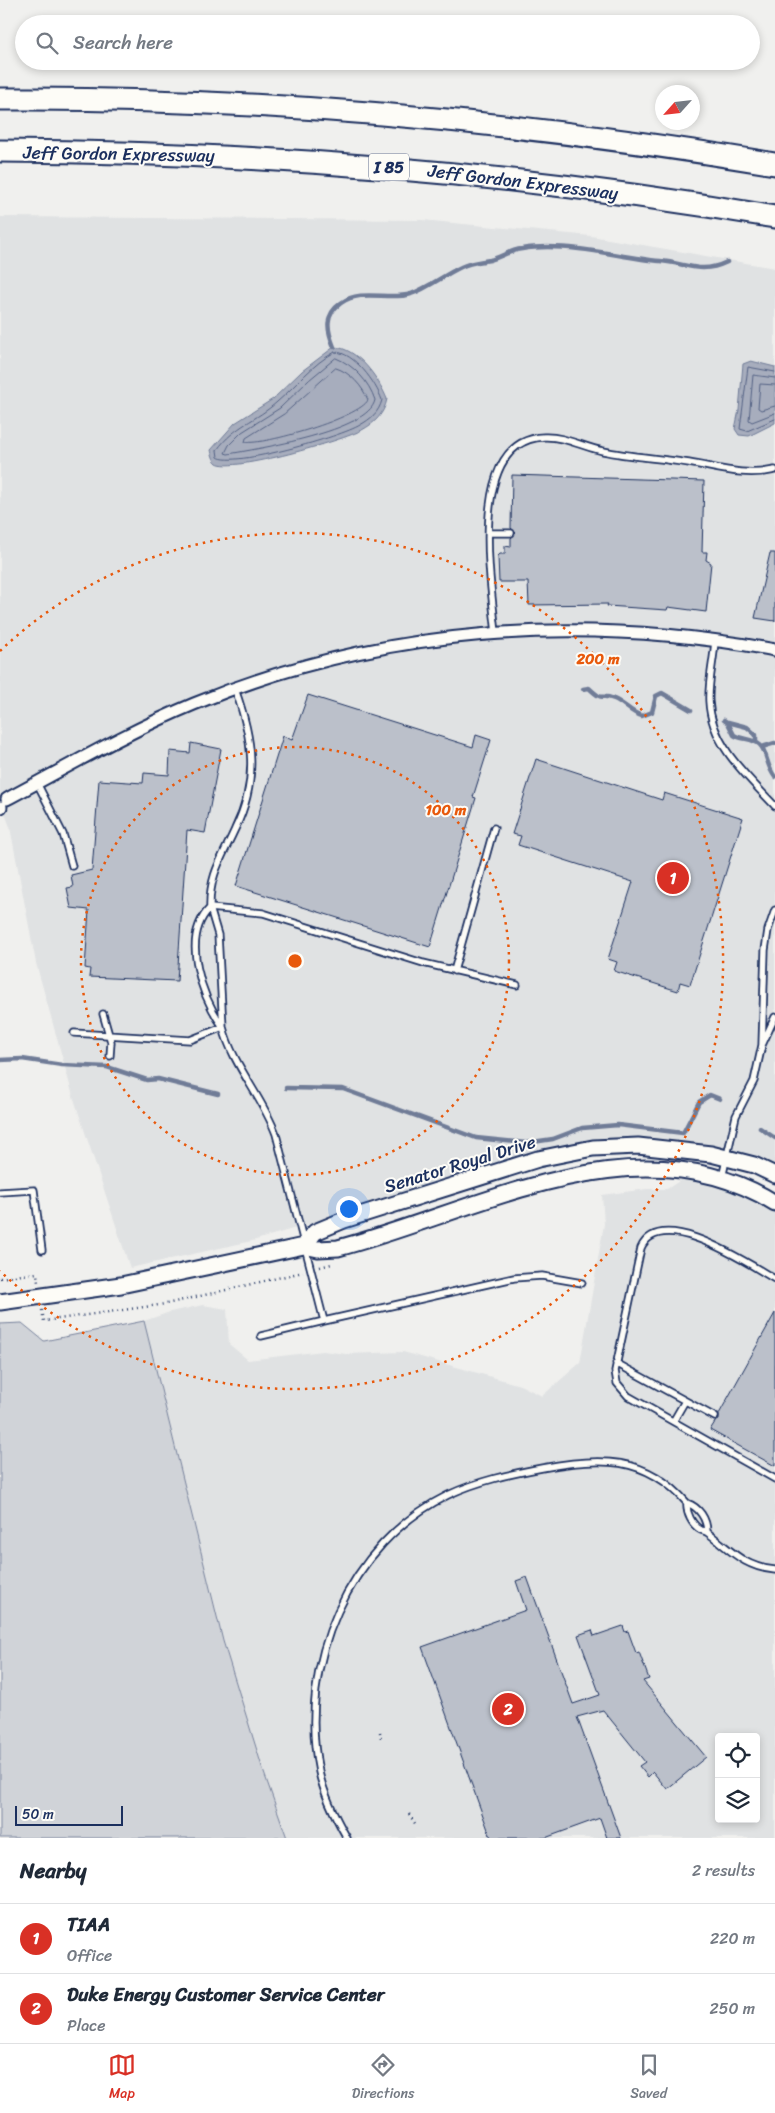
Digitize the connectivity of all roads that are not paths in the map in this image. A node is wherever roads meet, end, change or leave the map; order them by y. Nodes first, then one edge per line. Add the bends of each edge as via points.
1 (0, 99) edge
2 (0, 151) edge
3 (775, 164) edge
4 (775, 217) edge
5 (775, 470) edge
6 (489, 533) junction
7 (511, 533) dead end
8 (496, 633) junction
9 (716, 640) junction
10 (775, 650) edge
11 (235, 688) junction
12 (37, 783) junction
13 (3, 804) edge
14 (775, 806) edge
15 (494, 828) dead end
16 (72, 866) dead end
17 (210, 908) junction
18 (775, 910) edge
19 (454, 971) junction
20 (518, 985) dead end
21 (103, 1014) dead end
22 (775, 1017) edge
23 (223, 1027) junction
24 (74, 1033) dead end
25 (109, 1035) junction
26 (762, 1045) junction
27 (110, 1056) dead end
28 (727, 1157) junction
29 (775, 1175) edge
30 (722, 1178) junction
31 (0, 1192) edge
32 (775, 1202) edge
33 (304, 1246) junction
34 (42, 1250) dead end
35 (775, 1279) edge
36 (582, 1283) dead end
37 (0, 1302) edge
38 (324, 1321) junction
39 (261, 1336) dead end
40 (616, 1363) junction
41 (685, 1401) junction
42 (715, 1417) dead end
43 (674, 1420) junction
44 (775, 1479) edge
45 (687, 1503) junction
46 (707, 1532) junction
47 (775, 1570) edge
48 (346, 1838) edge

1 - 3 highway via 251,104 460,120 681,148
2 - 4 highway, Jeff Gordon Expressway / I 85 via 181,154 397,167 579,188
5 - 6 lane via 753,474 726,472 601,451 554,438 535,438 514,448 497,470
6 - 7 lane
6 - 8 lane
8 - 9 street via 609,630
8 - 11 street via 406,643
9 - 10 street
9 - 14 lane via 709,702 715,728 730,756
11 - 12 street via 147,724
11 - 17 lane via 250,738 250,780 241,815 212,878
12 - 13 street
12 - 16 lane via 63,834
15 - 19 lane
17 - 19 lane via 263,914
17 - 23 lane via 218,935
17 - 23 lane via 196,927 196,951 203,991
18 - 26 lane via 765,950
19 - 20 lane
21 - 25 lane
22 - 26 lane
23 - 25 lane via 190,1040
23 - 33 lane via 234,1056 272,1124
24 - 25 lane
25 - 27 lane
26 - 28 lane via 754,1081 736,1116
28 - 29 street, Senator Royal Drive
28 - 30 lane
28 - 33 street, Senator Royal Drive via 638,1146 593,1148 538,1159 322,1228
30 - 32 street
30 - 33 street via 675,1170 619,1168 576,1174 338,1248
31 - 34 lane via 34,1190
33 - 37 street via 122,1285
33 - 38 lane
35 - 40 lane via 706,1241 671,1232 653,1236 642,1248
36 - 38 lane via 542,1276 514,1278
38 - 39 lane
40 - 41 lane
40 - 43 lane via 615,1378 624,1392
41 - 42 lane
41 - 43 lane
43 - 44 lane
45 - 46 lane via 705,1520
45 - 46 lane via 689,1516 699,1529
45 - 48 lane via 666,1483 641,1469 619,1462 590,1460 512,1474 470,1486 431,1504 389,1539 342,1599 318,1672 314,1724 320,1773 327,1798
46 - 47 lane via 739,1558

